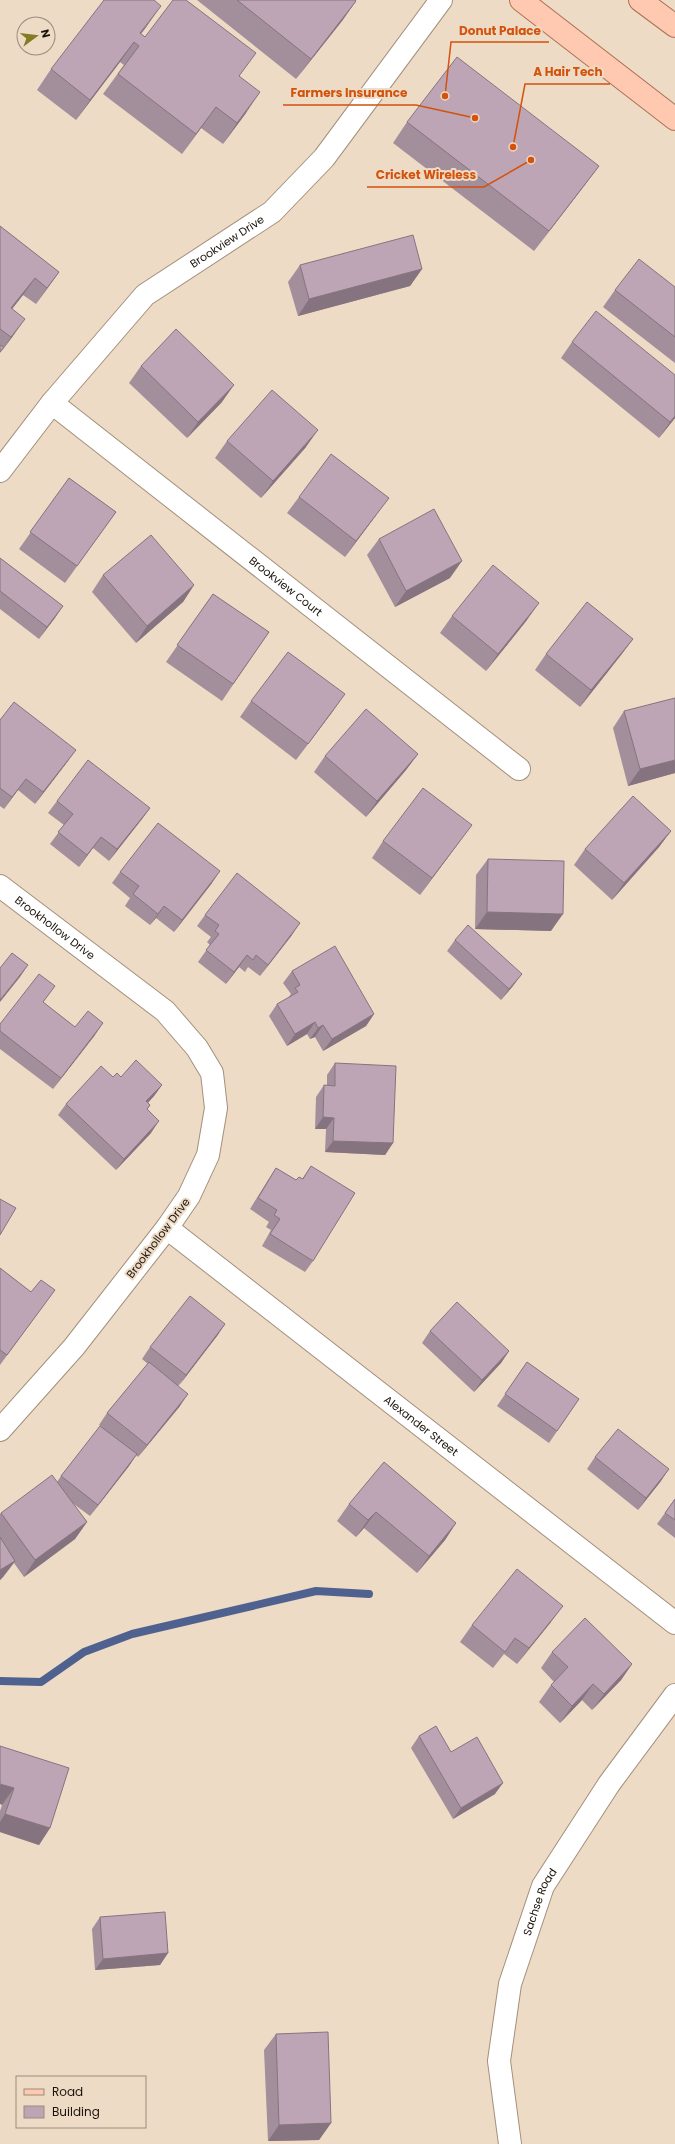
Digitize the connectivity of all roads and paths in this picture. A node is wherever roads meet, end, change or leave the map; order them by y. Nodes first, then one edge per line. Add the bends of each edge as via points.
1 (441, 0) edge
2 (521, 0) edge
3 (640, 0) edge
4 (675, 26) edge
5 (675, 119) edge
6 (52, 403) junction
7 (0, 471) edge
8 (519, 769) dead end
9 (0, 886) edge
10 (167, 1228) junction
11 (0, 1430) edge
12 (675, 1623) edge
13 (675, 1694) edge
14 (510, 2144) edge

1 - 6 street, Brookview Drive via 324,158 277,207 145,295
2 - 5 main road
3 - 4 main road
6 - 7 street, Brookview Drive
6 - 8 street, Brookview Court
9 - 10 street, Brookhollow Drive via 165,1011 197,1048 212,1073 216,1108 208,1154 189,1196
10 - 11 street, Brookhollow Drive via 74,1347
10 - 12 street, Alexander Street
13 - 14 street, Sachse Road via 609,1784 543,1886 510,1984 499,2061

